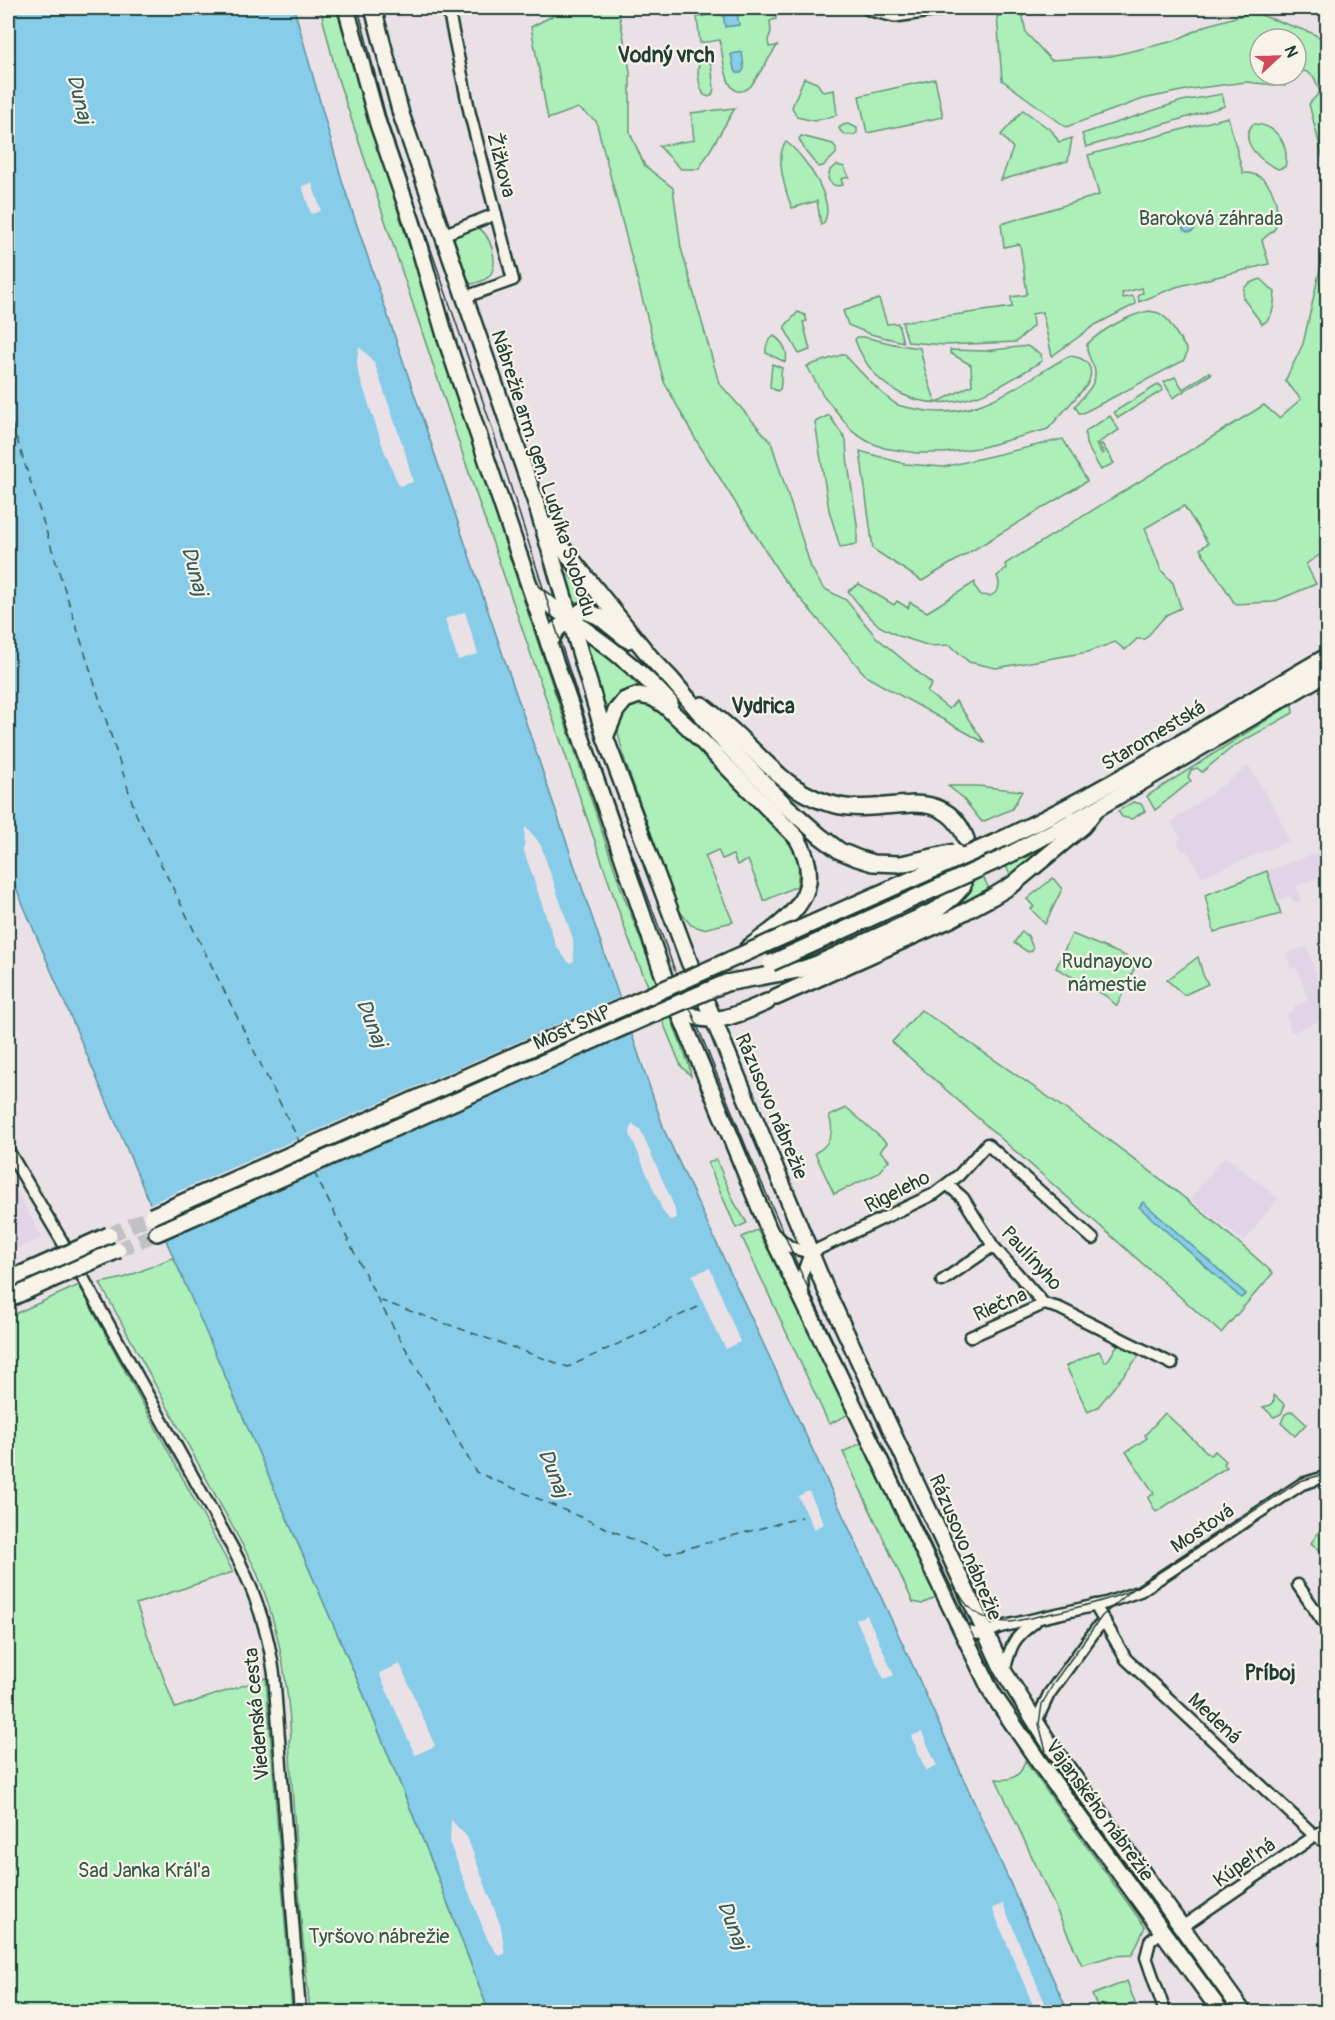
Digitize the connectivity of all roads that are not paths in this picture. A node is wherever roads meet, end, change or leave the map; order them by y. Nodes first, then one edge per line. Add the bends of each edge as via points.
1 (346, 8) edge
2 (373, 8) edge
3 (448, 8) edge
4 (871, 8) edge
5 (937, 8) edge
6 (496, 214) junction
7 (442, 235) junction
8 (465, 297) junction
9 (536, 503) junction
10 (532, 592) junction
11 (571, 620) junction
12 (549, 644) junction
13 (1328, 656) edge
14 (651, 658) junction
15 (1328, 672) edge
16 (672, 680) junction
17 (688, 727) junction
18 (605, 737) junction
19 (1096, 809) junction
20 (966, 839) dead end
21 (996, 842) junction
22 (1003, 858) joint
23 (963, 886) dead end
24 (728, 961) junction
25 (690, 964) dead end
26 (664, 977) dead end
27 (726, 982) junction
28 (707, 1004) dead end
29 (736, 1016) junction
30 (713, 1020) junction
31 (730, 1062) junction
32 (8, 1150) edge
33 (948, 1185) junction
34 (152, 1216) tunnel mouth
35 (769, 1230) junction
36 (157, 1233) tunnel mouth
37 (109, 1235) tunnel mouth
38 (1093, 1239) dead end
39 (63, 1243) dead end
40 (993, 1246) junction
41 (118, 1250) tunnel mouth
42 (810, 1253) junction
43 (82, 1276) dead end
44 (8, 1280) edge
45 (942, 1281) dead end
46 (8, 1299) edge
47 (805, 1302) junction
48 (1044, 1304) junction
49 (970, 1337) dead end
50 (1172, 1364) dead end
51 (1325, 1477) dead end
52 (1298, 1585) dead end
53 (1095, 1605) junction
54 (1038, 1620) junction
55 (1105, 1621) junction
56 (958, 1624) junction
57 (1328, 1629) edge
58 (985, 1634) junction
59 (1004, 1672) junction
60 (1035, 1724) junction
61 (1328, 1827) edge
62 (1316, 1837) junction
63 (1328, 1843) edge
64 (1182, 1927) junction
65 (1162, 1931) junction
66 (300, 2013) edge
67 (1166, 2013) edge
68 (1221, 2013) edge
69 (1243, 2013) edge

1 - 10 main road via 446,339
2 - 7 main road, Nábrežie arm. gen. Ludvíka Svobodu via 401,114
3 - 6 street, Žižkova
4 - 5 main road via 895,14
6 - 7 street
6 - 8 street, Žižkova via 513,280
7 - 8 main road, Nábrežie arm. gen. Ludvíka Svobodu
8 - 9 main road, Nábrežie arm. gen. Ludvíka Svobodu
9 - 11 main road, Nábrežie arm. gen. Ludvíka Svobodu
9 - 14 main road via 557,541
10 - 11 main road
10 - 12 main road
11 - 12 main road via 557,629
11 - 14 main road via 583,610 593,612
11 - 17 main road via 652,683
11 - 18 main road, Nábrežie arm. gen. Ludvíka Svobodu
12 - 26 main road
13 - 21 main road, Staromestská via 1124,777
14 - 16 main road
15 - 19 main road, Staromestská
16 - 20 main road via 779,777 807,795 846,807 931,806 955,818
16 - 21 main road, bridge via 784,804 840,851 891,865
17 - 18 main road via 664,705 639,695 620,704
17 - 24 main road, bridge via 788,828 808,864 804,896 795,911
18 - 25 main road, Nábrežie arm. gen. Ludvíka Svobodu
19 - 22 main road, Staromestská
19 - 29 main road via 1083,826 992,897
21 - 24 main road, Most SNP, bridge
22 - 27 main road, Most SNP, bridge
23 - 27 main road via 946,904 831,958 803,969
24 - 34 main road, Most SNP, bridge
27 - 36 main road, Most SNP, bridge
28 - 30 main road, Rázusovo nábrežie
29 - 30 main road
29 - 31 main road via 729,1035
30 - 31 main road, Rázusovo nábrežie
30 - 35 main road, Rázusovo nábrežie via 682,1013
31 - 42 main road, Rázusovo nábrežie
32 - 39 street
33 - 38 street, Rigeleho via 987,1144
33 - 40 street, Paulínyho via 963,1198
33 - 42 street, Rigeleho via 919,1203
35 - 42 street via 790,1247
35 - 47 main road, Rázusovo nábrežie
37 - 44 main road, bridge
40 - 45 street
40 - 48 street, Paulínyho
41 - 46 main road, bridge
42 - 47 street via 802,1275
42 - 58 main road, Rázusovo nábrežie
43 - 66 street, Viedenská cesta via 240,1563 262,1619 274,1674
47 - 56 main road, Rázusovo nábrežie
48 - 49 street, Riečna
48 - 50 street, Paulínyho
51 - 53 street, Mostová via 1302,1484 1140,1591
52 - 57 street
53 - 54 street, Mostová
53 - 55 street, Medená
54 - 58 street, Mostová
54 - 59 street via 1015,1639
55 - 60 street via 1049,1694
55 - 62 street, Medená via 1126,1659
56 - 58 street, Rázusovo nábrežie via 972,1633
56 - 65 main road, Vajanského nábrežie via 992,1693
58 - 59 main road, Vajanského nábrežie
59 - 60 main road, Vajanského nábrežie
60 - 64 main road, Vajanského nábrežie
61 - 62 street, Kúpeľná
62 - 63 street, Medená
62 - 64 street, Kúpeľná
64 - 69 main road, Vajanského nábrežie
65 - 67 street via 1152,1939 1146,1957
65 - 68 main road, Vajanského nábrežie

